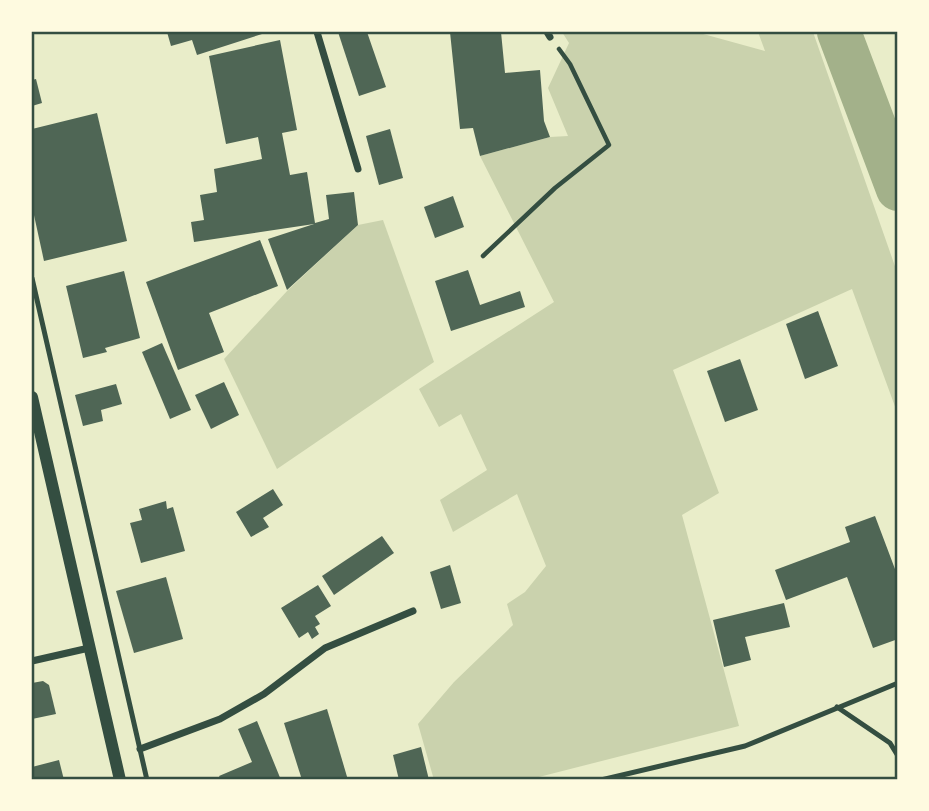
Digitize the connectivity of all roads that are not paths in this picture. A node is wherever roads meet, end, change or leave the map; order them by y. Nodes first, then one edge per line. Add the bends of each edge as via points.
1 (317, 32) edge
2 (358, 169) dead end
3 (32, 278) edge
4 (32, 397) edge
5 (412, 611) dead end
6 (89, 648) junction
7 (32, 661) edge
8 (898, 683) edge
9 (837, 707) junction
10 (140, 749) junction
11 (898, 756) edge
12 (120, 779) edge
13 (147, 779) edge
14 (601, 779) edge

1 - 2 street
3 - 10 lane
4 - 6 street
5 - 10 street via 325,648 264,694 220,719
6 - 7 street
6 - 12 street
8 - 9 lane
9 - 11 lane via 890,743
9 - 14 lane via 745,746
10 - 13 lane

